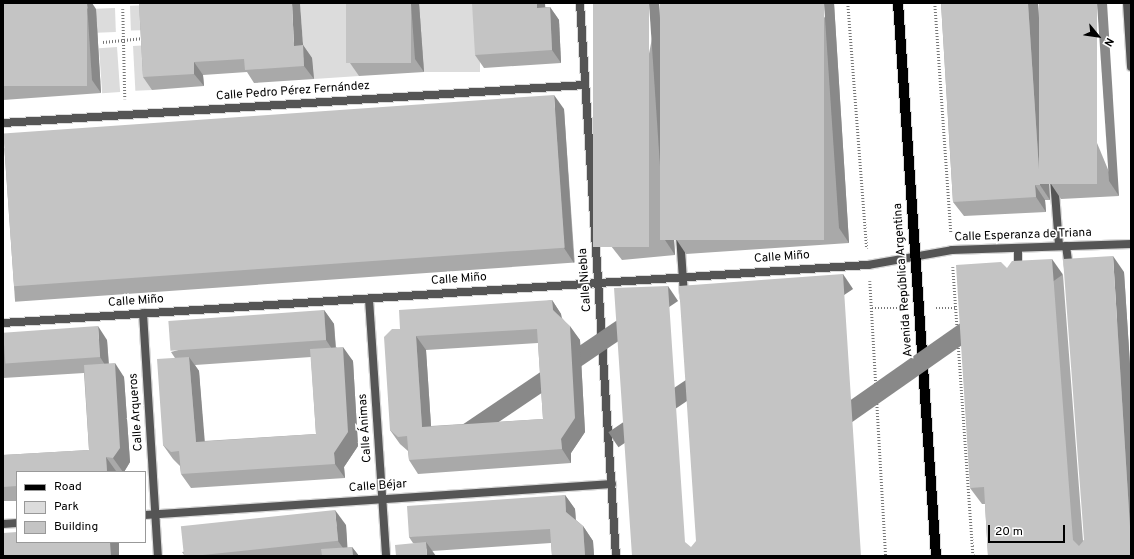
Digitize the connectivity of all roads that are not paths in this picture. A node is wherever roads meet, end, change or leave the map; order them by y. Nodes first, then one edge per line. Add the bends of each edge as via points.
1 (580, 3) edge
2 (898, 3) edge
3 (1127, 3) edge
4 (1131, 67) edge
5 (585, 85) junction
6 (3, 123) edge
7 (1054, 169) edge
8 (679, 222) edge
9 (1131, 244) edge
10 (1062, 246) junction
11 (1018, 248) junction
12 (915, 256) junction
13 (1070, 274) edge
14 (682, 277) junction
15 (1018, 278) edge
16 (598, 283) junction
17 (369, 298) junction
18 (684, 309) edge
19 (143, 314) junction
20 (3, 323) edge
21 (612, 484) junction
22 (382, 499) junction
23 (156, 514) junction
24 (146, 515) edge
25 (3, 524) edge
26 (16, 524) edge
27 (158, 556) edge
28 (386, 556) edge
29 (616, 556) edge
30 (936, 556) edge

1 - 5 street, Calle Niebla
2 - 12 main road, Avenida República Argentina
3 - 4 street
5 - 6 street, Calle Pedro Pérez Fernández
5 - 16 street, Calle Niebla
7 - 10 street
8 - 14 street
9 - 10 street, Calle Esperanza de Triana
10 - 11 street, Calle Esperanza de Triana
10 - 13 street
11 - 12 street, Calle Esperanza de Triana via 952,250
11 - 15 street
12 - 14 street, Calle Miño via 868,265
12 - 30 main road, Avenida República Argentina
14 - 16 street, Calle Miño
14 - 18 street
16 - 17 street, Calle Miño
16 - 21 street, Calle Niebla
17 - 19 street, Calle Miño
17 - 22 street, Calle Ánimas
19 - 20 street, Calle Miño
19 - 23 street, Calle Arqueros
21 - 22 street, Calle Béjar
21 - 29 street, Calle Niebla
22 - 23 street, Calle Béjar
22 - 28 street, Calle Ánimas
23 - 24 street, Calle Béjar
23 - 27 street, Calle Arqueros
25 - 26 street

